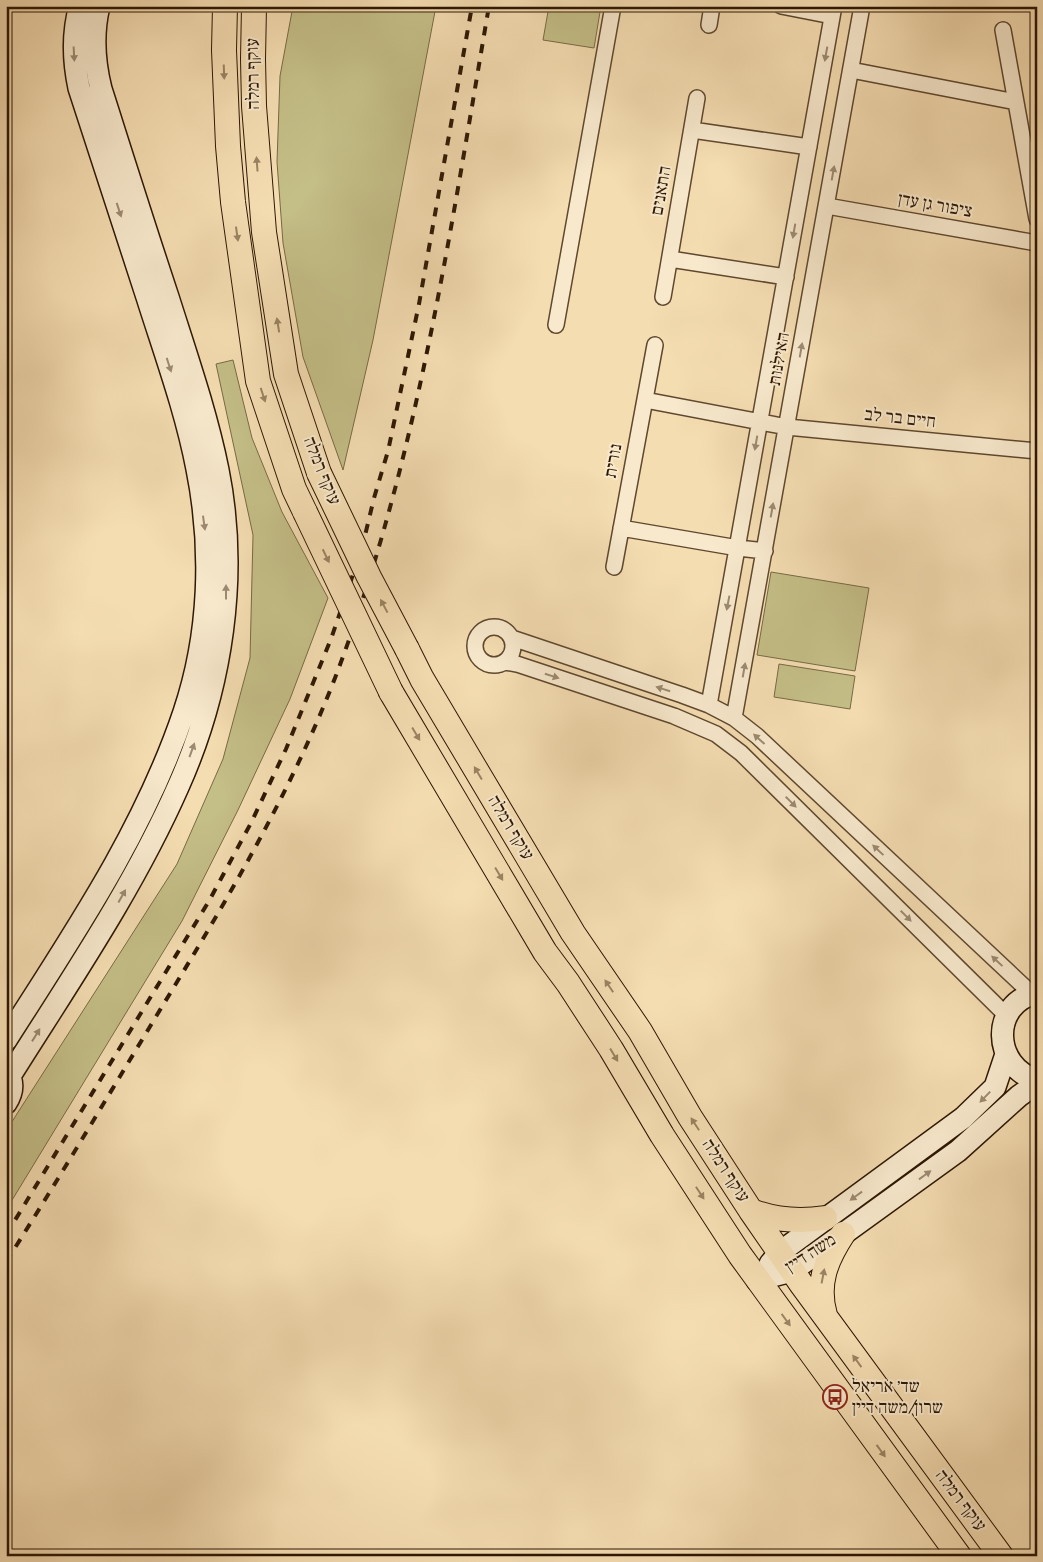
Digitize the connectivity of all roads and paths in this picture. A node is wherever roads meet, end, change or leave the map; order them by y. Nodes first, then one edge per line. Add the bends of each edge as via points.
1 (80, 6) edge
2 (99, 6) edge
3 (215, 6) edge
4 (225, 6) edge
5 (254, 6) edge
6 (613, 6) edge
7 (712, 6) edge
8 (782, 6) edge
9 (862, 6) edge
10 (833, 11) edge
11 (709, 25) dead end
12 (1003, 30) dead end
13 (224, 36) junction
14 (851, 70) junction
15 (697, 98) dead end
16 (1016, 102) junction
17 (692, 130) junction
18 (809, 147) junction
19 (827, 206) junction
20 (1037, 219) edge
21 (1037, 242) edge
22 (670, 259) junction
23 (786, 277) junction
24 (663, 297) dead end
25 (556, 325) dead end
26 (655, 345) dead end
27 (645, 400) junction
28 (760, 422) junction
29 (787, 427) junction
30 (1037, 451) edge
31 (621, 528) junction
32 (738, 548) junction
33 (765, 550) junction
34 (614, 567) dead end
35 (512, 638) junction
36 (505, 662) junction
37 (709, 705) junction
38 (734, 718) junction
39 (1034, 994) edge
40 (1007, 1016) junction
41 (6, 1040) edge
42 (1006, 1054) junction
43 (8, 1073) edge
44 (1037, 1082) edge
45 (6, 1103) edge
46 (751, 1211) junction
47 (825, 1218) junction
48 (843, 1234) junction
49 (785, 1262) junction
50 (757, 1280) junction
51 (828, 1321) junction
52 (959, 1556) edge
53 (1000, 1556) edge

1 -> 41 main road via 73,44 75,67 181,403 197,470 206,533 207,593 198,660 185,710 163,770 134,832 97,897
43 -> 2 main road via 112,915 149,849 179,785 202,723 218,662 226,600 226,537 218,472 202,404 99,82 94,48
3 - 13 main road
4 - 13 main road, עוקף רמלה
46 -> 5 main road, עוקף רמלה, bridge via 690,1117 640,1031 573,934 422,679 319,473 286,374 264,232 254,106
6 - 25 street
7 - 11 street
8 - 10 street
9 - 14 street, האילנות
10 -> 18 street, האילנות
12 - 16 street
13 -> 50 main road, עוקף רמלה, bridge via 231,184 258,382 294,489 391,692 545,952 611,1049 662,1135
14 - 16 street
19 -> 14 street, האילנות
15 - 17 street, התאנים
16 - 20 street
17 - 18 street
17 - 22 street, התאנים
18 -> 23 street, האילנות
19 - 21 street, ציפור גן עדן
29 -> 19 street, האילנות
22 - 23 street
22 - 24 street, התאנים
23 - 28 street, האילנות
26 - 27 street, נורית
27 - 28 street
27 - 31 street, נורית
28 - 29 street, חיים בר לב
28 -> 32 street, האילנות
29 - 30 street, חיים בר לב
33 -> 29 street, האילנות
31 - 32 street
31 - 34 street, נורית
32 - 33 street
32 -> 37 street, האילנות
38 -> 33 street, האילנות
35 - 36 street via 513,651
35 - 36 street via 498,626 486,628 477,637 475,650 482,660 493,665
37 -> 35 street
36 -> 40 street via 674,716 716,734 741,753
37 - 38 street
39 -> 38 street
39 - 40 main road via 1018,1003
40 - 42 main road via 1002,1042
42 - 44 main road via 1012,1066
42 -> 47 main road, משה דיין via 995,1087 981,1102
43 - 45 main road via 11,1092
48 -> 44 main road, משה דיין via 958,1151
46 - 47 main road via 796,1221
46 - 49 main road, עוקף רמלה
47 - 49 main road, משה דיין
48 - 49 main road, משה דיין
51 -> 48 main road via 822,1303 821,1280 827,1260
49 - 50 main road, משה דיין
49 - 51 main road, עוקף רמלה
50 -> 52 main road, עוקף רמלה
53 -> 51 main road, עוקף רמלה

